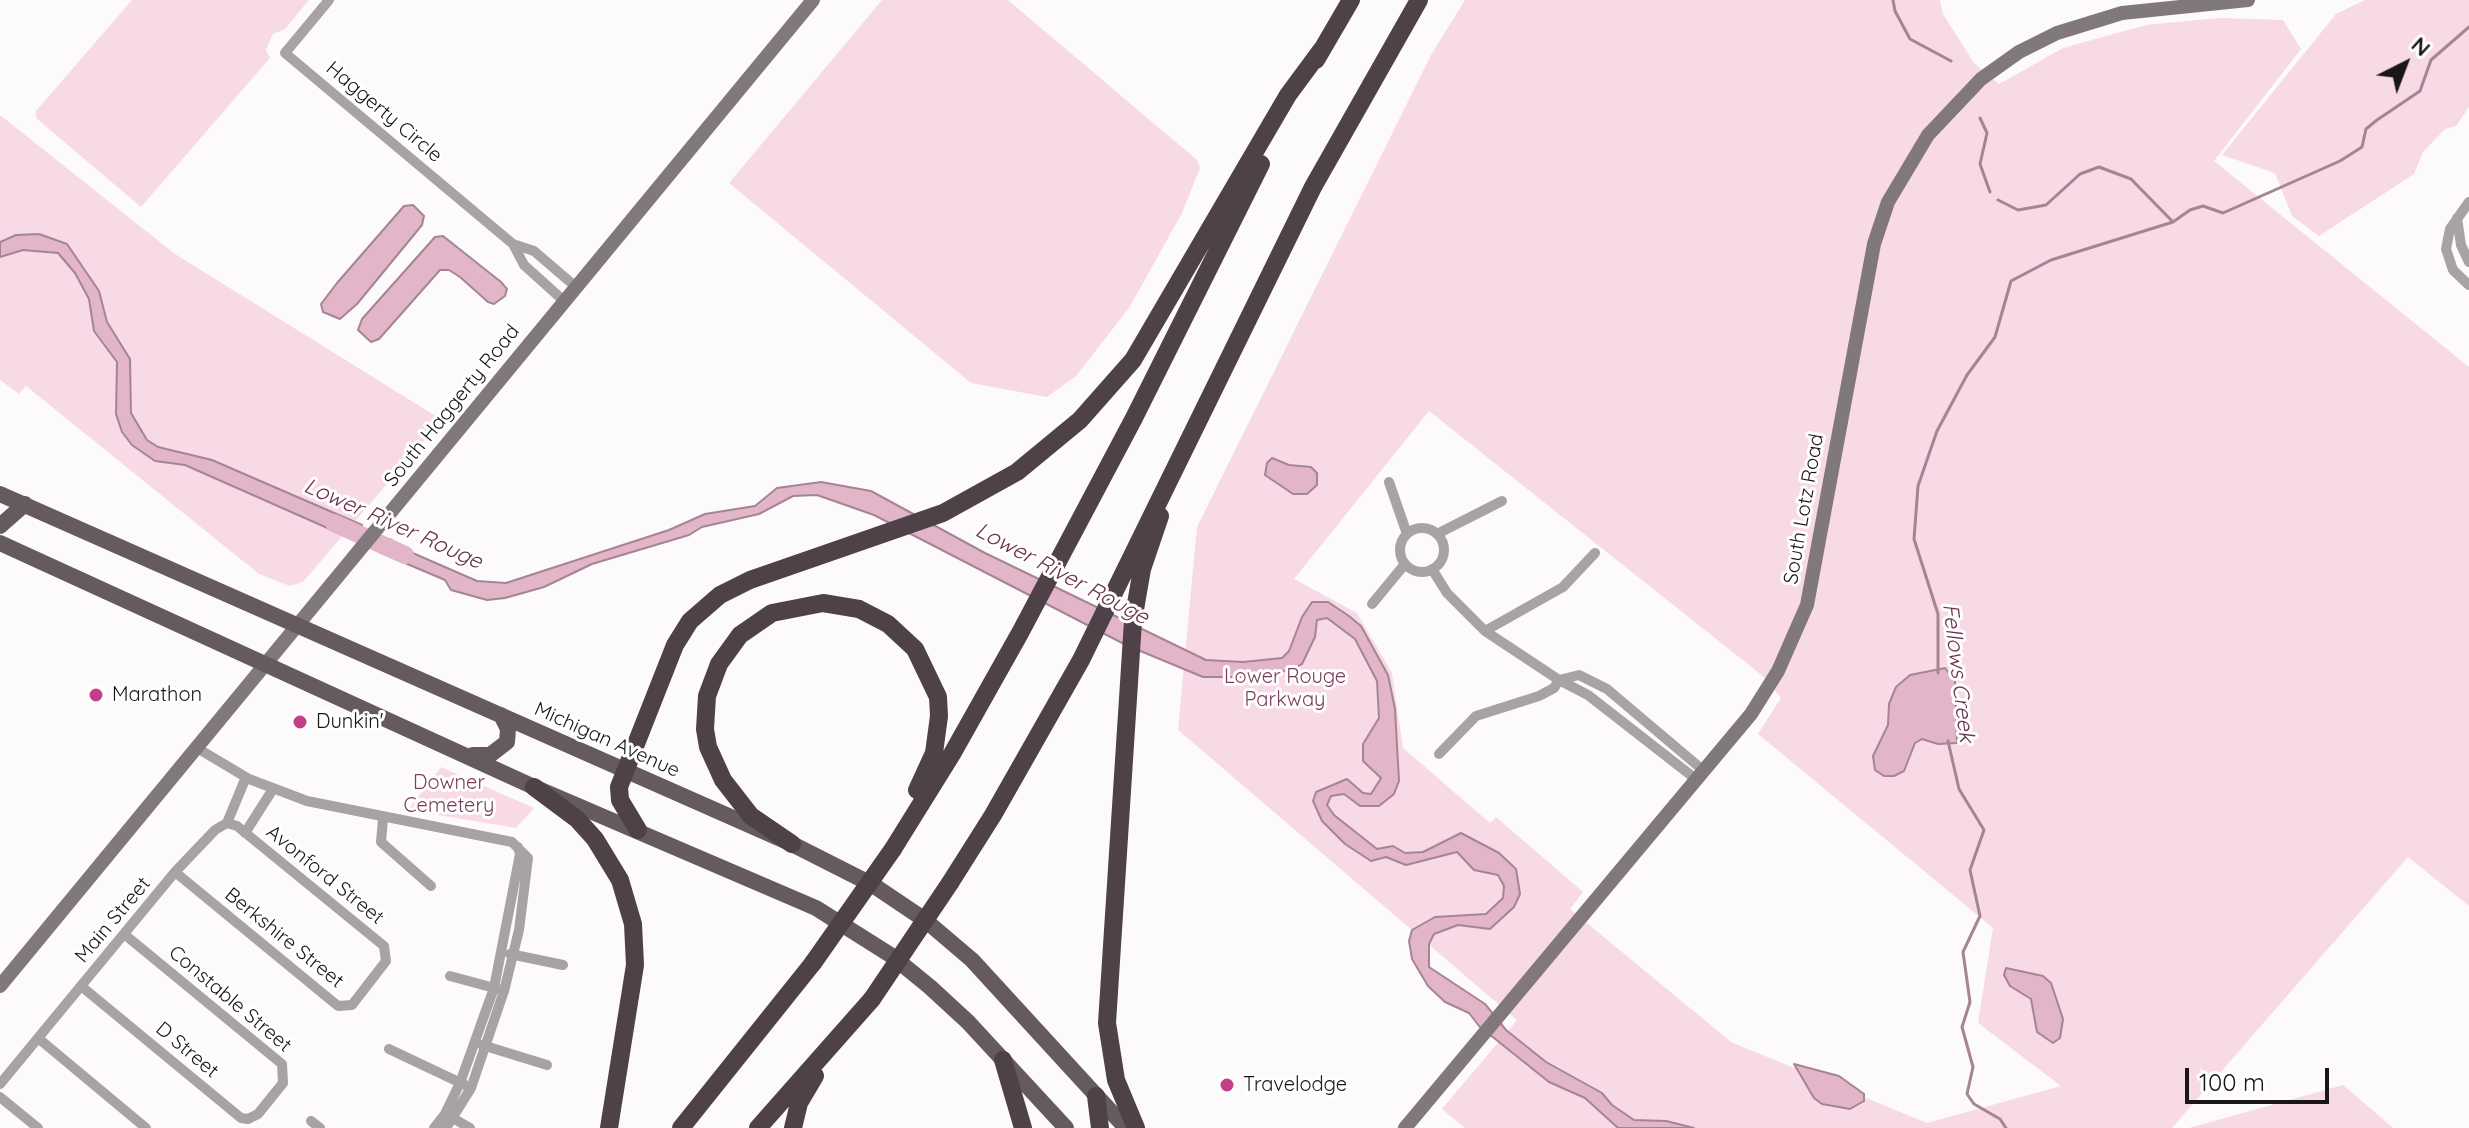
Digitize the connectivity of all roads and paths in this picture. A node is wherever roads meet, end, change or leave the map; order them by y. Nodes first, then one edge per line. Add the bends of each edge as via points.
1 (329, 0) edge
2 (813, 0) edge
3 (1351, 0) edge
4 (1419, 0) edge
5 (2248, 0) edge
6 (2178, 3) edge
7 (1322, 49) junction
8 (2469, 202) edge
9 (2457, 216) junction
10 (513, 244) junction
11 (1282, 255) junction
12 (2469, 262) edge
13 (2466, 280) edge
14 (576, 287) junction
15 (564, 301) junction
16 (1389, 482) dead end
17 (0, 494) edge
18 (1502, 501) dead end
19 (25, 504) junction
20 (0, 526) edge
21 (1407, 534) junction
22 (1437, 534) junction
23 (0, 543) edge
24 (1595, 553) dead end
25 (1405, 564) junction
26 (1432, 569) junction
27 (1372, 604) dead end
28 (300, 624) junction
29 (1485, 631) junction
30 (266, 665) junction
31 (1559, 680) junction
32 (501, 715) junction
33 (197, 748) junction
34 (1439, 754) dead end
35 (467, 755) junction
36 (624, 770) junction
37 (1700, 776) junction
38 (246, 777) junction
39 (534, 787) junction
40 (273, 789) junction
41 (383, 819) junction
42 (227, 823) junction
43 (638, 830) junction
44 (245, 833) junction
45 (792, 844) junction
46 (895, 845) junction
47 (518, 847) junction
48 (175, 872) junction
49 (431, 886) dead end
50 (124, 934) junction
51 (502, 952) junction
52 (514, 955) junction
53 (563, 965) dead end
54 (450, 976) dead end
55 (368, 984) joint
56 (0, 986) edge
57 (81, 986) junction
58 (499, 989) junction
59 (872, 999) junction
60 (38, 1038) junction
61 (482, 1045) junction
62 (389, 1049) dead end
63 (1003, 1060) junction
64 (547, 1065) dead end
65 (0, 1084) edge
66 (465, 1086) junction
67 (1096, 1096) junction
68 (0, 1097) edge
69 (270, 1099) joint
70 (448, 1120) edge
71 (38, 1128) edge
72 (146, 1128) edge
73 (434, 1128) edge
74 (470, 1128) edge
75 (609, 1128) edge
76 (681, 1128) edge
77 (758, 1128) edge
78 (793, 1128) edge
79 (1023, 1128) edge
80 (1066, 1128) edge
81 (1100, 1128) edge
82 (1126, 1128) edge
83 (1136, 1128) edge
84 (1405, 1128) edge

1 - 10 street, Haggerty Circle via 285,53
2 - 14 street, South Haggerty Road
3 - 7 highway
4 - 11 highway via 1319,175
5 - 6 street, South Lotz Road
6 - 37 street, South Lotz Road via 2103,18 2019,52 1950,108 1912,157 1888,202 1866,276 1807,605 1773,681
7 - 36 highway via 1288,95 1133,360 1080,420 1042,454 943,513 720,595 698,613 675,645
7 - 46 highway via 1020,633
8 - 9 street
9 - 12 street
9 - 13 street via 2446,249 2453,270
10 - 14 street, Haggerty Circle via 534,251
10 - 15 street, Haggerty Circle via 524,265
11 - 59 highway, bridge via 1081,660 1018,774
11 - 83 highway via 1157,524 1140,577 1107,1023 1116,1080
14 - 15 street, South Haggerty Road
15 - 28 street, South Haggerty Road
16 - 21 street
17 - 19 main road, Michigan Avenue
18 - 22 street
19 - 20 main road
19 - 28 main road, Michigan Avenue
21 - 22 street via 1426,528
21 - 25 street via 1401,545
22 - 26 street via 1443,553
23 - 30 main road
24 - 29 street via 1563,587
25 - 26 street via 1418,571
25 - 27 street
26 - 29 street via 1447,593
28 - 30 street, South Haggerty Road
28 - 32 main road, Michigan Avenue
29 - 31 street
30 - 33 street, South Haggerty Road
30 - 35 main road
31 - 34 street via 1539,696 1476,716
31 - 37 street
31 - 37 street via 1579,675 1600,685
32 - 35 main road via 509,735 503,747 490,755
32 - 36 main road, Michigan Avenue
33 - 38 street
33 - 56 street, South Haggerty Road
35 - 39 main road
36 - 43 highway via 620,800
36 - 45 main road, Michigan Avenue
37 - 84 street, South Lotz Road
38 - 40 street
38 - 42 street, Main Street
39 - 43 main road
39 - 75 highway via 595,839 614,868 630,912 635,965
40 - 41 street
40 - 44 street
41 - 47 street
41 - 49 street via 381,842
42 - 44 street, Avonford Street
42 - 48 street, Main Street
43 - 63 main road via 760,881 846,925 930,987
44 - 55 street, Avonford Street via 384,946 386,961
45 - 46 highway via 751,816 723,780 708,747 707,696 719,664 740,635 786,608 823,603 859,609 896,630 919,657 938,697 934,753
45 - 67 main road, Michigan Avenue via 873,885 954,944
46 - 76 highway, bridge via 813,963
47 - 51 street
47 - 52 street via 529,867
48 - 50 street, Main Street
48 - 55 street, Berkshire Street via 338,1006 352,1005
50 - 57 street, Main Street
50 - 69 street, Constable Street via 282,1064 285,1080
51 - 52 street
51 - 58 street
52 - 53 street
52 - 58 street
54 - 58 street
57 - 60 street, Main Street
57 - 69 street, D Street via 241,1118 253,1117
58 - 61 street
59 - 77 highway
59 - 78 highway via 799,1103
60 - 65 street, Main Street
60 - 72 street
61 - 64 street
61 - 66 street
62 - 66 street
63 - 79 highway
63 - 80 main road
66 - 70 street
67 - 81 highway
67 - 82 main road, Michigan Avenue
68 - 71 street
70 - 73 street
70 - 74 street

